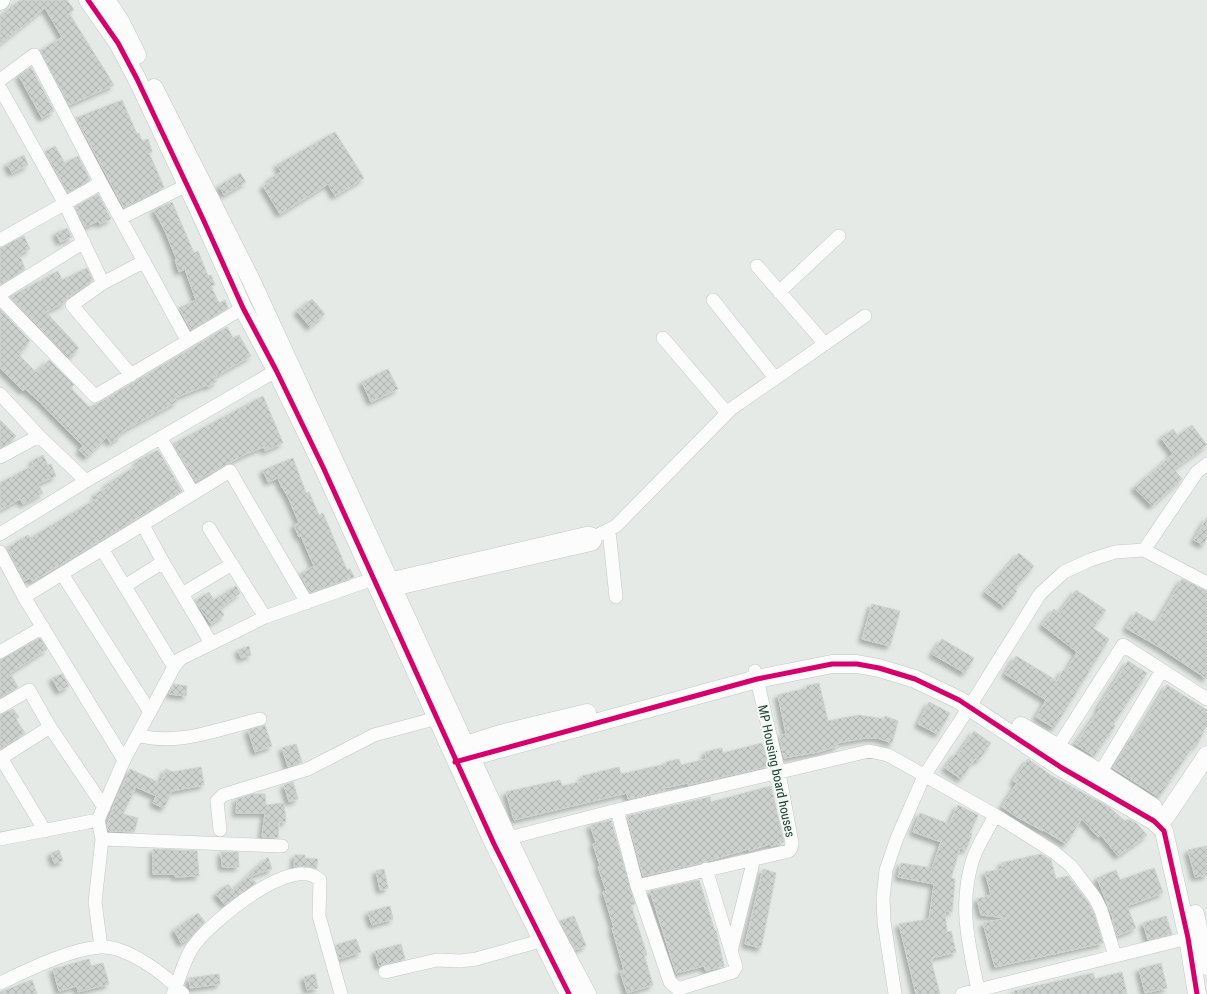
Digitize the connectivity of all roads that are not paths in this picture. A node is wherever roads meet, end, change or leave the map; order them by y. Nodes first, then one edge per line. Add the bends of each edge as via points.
1 (88, 0) edge
2 (106, 0) edge
3 (0, 80) edge
4 (0, 88) edge
5 (101, 183) junction
6 (187, 185) junction
7 (64, 202) junction
8 (121, 218) junction
9 (840, 236) dead end
10 (1, 238) edge
11 (84, 242) junction
12 (143, 262) junction
13 (757, 266) dead end
14 (103, 283) junction
15 (779, 292) junction
16 (0, 294) edge
17 (0, 298) edge
18 (713, 300) dead end
19 (243, 308) junction
20 (865, 316) dead end
21 (663, 338) dead end
22 (187, 340) junction
23 (825, 344) junction
24 (283, 366) junction
25 (132, 375) junction
26 (775, 378) junction
27 (0, 394) edge
28 (727, 413) junction
29 (39, 436) junction
30 (161, 439) junction
31 (0, 457) edge
32 (1207, 464) edge
33 (86, 481) junction
34 (193, 493) junction
35 (143, 525) junction
36 (209, 528) dead end
37 (609, 531) junction
38 (0, 534) edge
39 (102, 549) junction
40 (1144, 550) junction
41 (0, 552) edge
42 (163, 562) junction
43 (232, 564) junction
44 (62, 574) junction
45 (387, 580) junction
46 (1207, 583) edge
47 (125, 586) junction
48 (182, 594) junction
49 (24, 597) junction
50 (616, 597) dead end
51 (307, 603) junction
52 (265, 617) junction
53 (43, 627) junction
54 (211, 643) junction
55 (0, 652) edge
56 (174, 667) junction
57 (1162, 670) junction
58 (756, 675) junction
59 (1207, 699) edge
60 (973, 702) junction
61 (0, 707) edge
62 (150, 712) junction
63 (444, 716) junction
64 (260, 719) dead end
65 (50, 727) junction
66 (138, 734) junction
67 (1057, 748) junction
68 (460, 753) junction
69 (1207, 755) edge
70 (124, 760) junction
71 (779, 773) junction
72 (1100, 773) junction
73 (1207, 774) edge
74 (924, 776) junction
75 (104, 807) junction
76 (617, 810) junction
77 (995, 815) junction
78 (98, 820) junction
79 (1166, 826) junction
80 (220, 830) dead end
81 (44, 831) junction
82 (0, 839) edge
83 (102, 839) junction
84 (501, 840) junction
85 (282, 846) dead end
86 (754, 858) junction
87 (706, 869) junction
88 (637, 886) junction
89 (549, 938) junction
90 (1188, 938) junction
91 (101, 947) junction
92 (731, 951) junction
93 (1115, 956) junction
94 (1207, 966) edge
95 (385, 972) dead end
96 (0, 982) edge
97 (978, 990) junction
98 (177, 991) edge
99 (341, 994) edge
100 (569, 994) edge
101 (587, 994) edge
102 (895, 994) edge
103 (962, 994) edge
104 (1197, 994) edge

1 - 6 street via 118,43
2 - 24 street via 123,27 194,165
3 - 5 street via 34,55
4 - 7 street
5 - 7 street
5 - 8 street
6 - 8 street
6 - 19 street
7 - 10 street
7 - 11 street
8 - 12 street
9 - 15 street
11 - 14 street
11 - 16 street
12 - 14 street
12 - 22 street
13 - 15 street
14 - 25 street via 72,305
15 - 23 street
17 - 25 street via 95,396
18 - 26 street
19 - 22 street
19 - 24 street
20 - 23 street
21 - 28 street
22 - 25 street
23 - 26 street
24 - 30 street
24 - 45 street
26 - 28 street
27 - 29 street
28 - 37 street
29 - 31 street
29 - 33 street
30 - 33 street
30 - 34 street
32 - 40 street via 1197,472
33 - 38 street
34 - 35 street
34 - 51 street via 230,471
35 - 39 street
35 - 42 street
36 - 43 street
37 - 45 street via 594,537 588,533
37 - 50 street
39 - 44 street
39 - 47 street
40 - 46 street
40 - 60 street via 1114,552 1064,572 1040,594
41 - 49 street
42 - 47 street
42 - 48 street
43 - 48 street
43 - 52 street
44 - 49 street
44 - 62 street
45 - 51 street
45 - 63 street
47 - 56 street
48 - 54 street
49 - 53 street
51 - 52 street
52 - 54 street
53 - 55 street
53 - 70 street
54 - 56 street via 180,659
56 - 62 street
57 - 59 street
57 - 67 street via 1123,646
57 - 72 street
58 - 60 street via 832,664 857,664 915,679
58 - 68 street via 508,732
58 - 71 street, MP Housing board houses
60 - 67 street
60 - 74 street
60 - 79 street via 1062,768
61 - 65 street via 29,690
62 - 66 street
63 - 68 street
63 - 80 street via 374,735 308,769 223,795 217,801
64 - 66 street via 169,740 152,739
65 - 75 street
65 - 81 street via 1,758
66 - 70 street
67 - 72 street
68 - 84 street
69 - 79 street
70 - 75 street
71 - 74 street via 869,751 888,755
71 - 76 street
71 - 86 street, MP Housing board houses via 792,846 788,851
72 - 79 street
73 - 79 street
74 - 77 street
74 - 102 street via 897,838 885,877 884,922
75 - 78 street
76 - 84 street
76 - 88 street
77 - 93 street via 1054,852 1071,866 1101,910
77 - 97 street via 973,859 965,901 965,927
78 - 81 street
78 - 83 street
79 - 90 street
79 - 94 street
81 - 82 street
83 - 85 street
83 - 91 street via 95,902
84 - 89 street
86 - 87 street, MP Housing board houses
86 - 92 street
87 - 88 street, MP Housing board houses
87 - 92 street
88 - 92 street via 674,988 681,989 733,972 736,964
89 - 95 street via 476,959 437,960
89 - 100 street
89 - 101 street
90 - 93 street
90 - 104 street
91 - 96 street via 77,952
91 - 98 street via 128,953 163,974
93 - 97 street
97 - 103 street
98 - 99 street via 195,944 218,920 277,880 289,876 313,876 320,880 319,916

